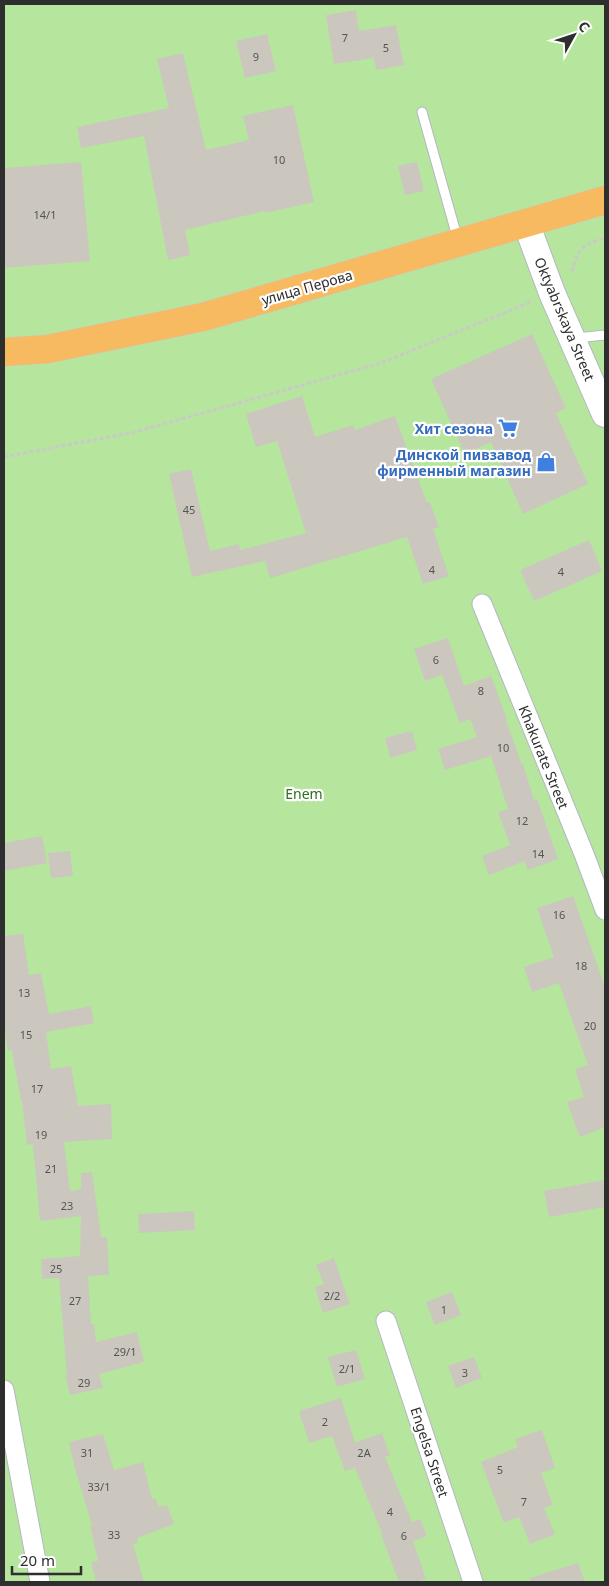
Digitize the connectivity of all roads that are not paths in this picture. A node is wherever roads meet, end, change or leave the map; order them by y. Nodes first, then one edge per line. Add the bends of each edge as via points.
1 (422, 112) dead end
2 (605, 200) edge
3 (526, 223) junction
4 (458, 243) junction
5 (605, 335) edge
6 (572, 338) junction
7 (4, 352) edge
8 (605, 414) edge
9 (482, 604) dead end
10 (605, 910) edge
11 (386, 1321) dead end
12 (4, 1390) edge
13 (40, 1582) edge
14 (473, 1582) edge

1 - 4 lane
2 - 3 highway, улица Перова
3 - 4 highway, улица Перова
3 - 6 main road, Oktyabrskaya Street
4 - 7 highway, улица Перова via 204,317 48,349
5 - 6 lane
6 - 8 main road, Oktyabrskaya Street
9 - 10 street, Khakurate Street
11 - 14 street, Engelsa Street
12 - 13 street

